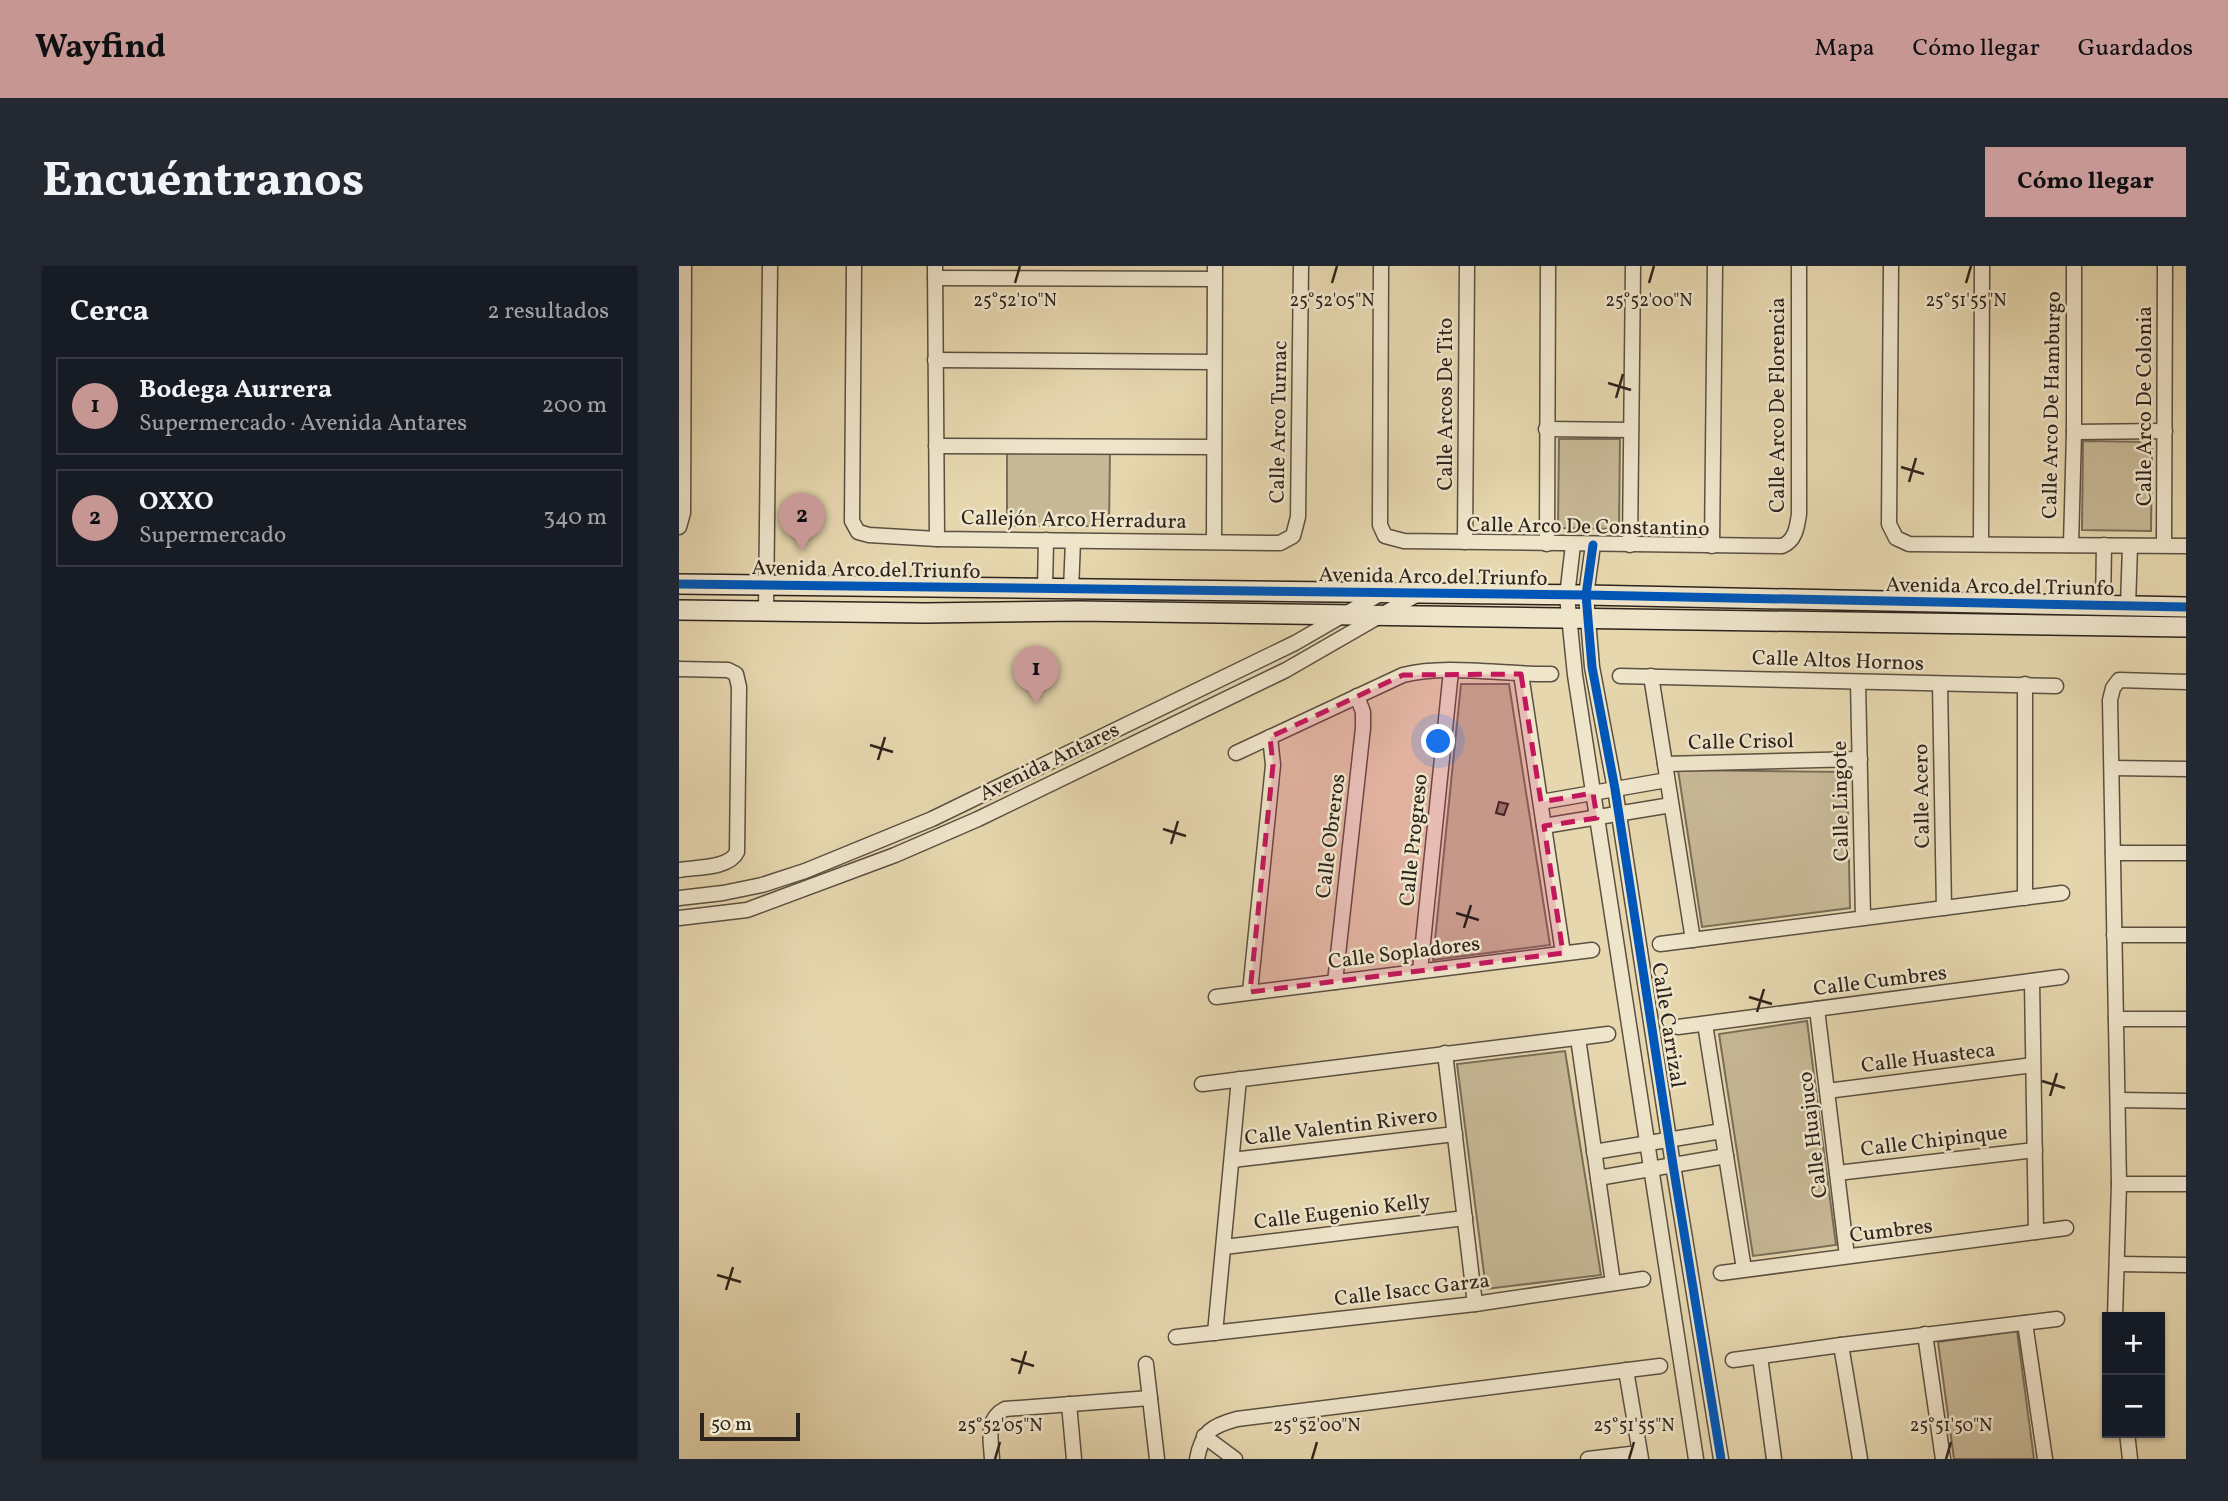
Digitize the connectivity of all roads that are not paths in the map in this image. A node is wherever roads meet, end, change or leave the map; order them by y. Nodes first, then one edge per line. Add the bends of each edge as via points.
1 (684, 266) edge
2 (770, 266) edge
3 (854, 266) edge
4 (1301, 266) edge
5 (1381, 266) edge
6 (1467, 266) edge
7 (1548, 266) edge
8 (1633, 266) edge
9 (1715, 266) edge
10 (1799, 266) edge
11 (1891, 266) edge
12 (1982, 266) edge
13 (2074, 266) edge
14 (2165, 266) edge
15 (935, 272) edge
16 (1215, 272) edge
17 (935, 360) junction
18 (1213, 362) junction
19 (1546, 429) junction
20 (1631, 430) junction
21 (2165, 431) junction
22 (2074, 432) junction
23 (936, 446) junction
24 (1214, 447) junction
25 (679, 527) edge
26 (1293, 536) joint
27 (937, 539) junction
28 (1047, 540) junction
29 (1073, 541) junction
30 (1214, 541) junction
31 (1465, 542) junction
32 (1790, 542) joint
33 (1547, 544) junction
34 (1982, 544) junction
35 (1573, 545) junction
36 (1593, 545) junction
37 (1630, 545) junction
38 (2071, 545) junction
39 (2104, 545) junction
40 (2164, 545) junction
41 (1712, 546) junction
42 (2130, 546) junction
43 (2186, 546) edge
44 (679, 584) edge
45 (767, 585) junction
46 (1045, 589) junction
47 (1071, 590) junction
48 (1380, 593) junction
49 (1418, 594) junction
50 (1576, 596) junction
51 (2103, 606) junction
52 (2128, 606) junction
53 (2186, 607) edge
54 (679, 610) edge
55 (766, 610) junction
56 (1345, 615) junction
57 (1382, 616) junction
58 (1578, 620) junction
59 (2186, 627) edge
60 (679, 669) edge
61 (1451, 671) junction
62 (1521, 674) junction
63 (1551, 674) dead end
64 (1620, 676) dead end
65 (1651, 676) junction
66 (1858, 682) junction
67 (2186, 682) edge
68 (1940, 684) junction
69 (2025, 684) junction
70 (2056, 686) dead end
71 (1357, 696) junction
72 (1270, 737) junction
73 (1236, 752) dead end
74 (1860, 760) junction
75 (1665, 764) junction
76 (2112, 768) junction
77 (2186, 769) edge
78 (1667, 780) junction
79 (1615, 789) junction
80 (1593, 793) junction
81 (1541, 802) junction
82 (1671, 805) junction
83 (1619, 814) junction
84 (1597, 818) junction
85 (1544, 827) junction
86 (2113, 852) junction
87 (2186, 853) edge
88 (679, 870) edge
89 (2061, 893) dead end
90 (679, 898) edge
91 (2025, 898) junction
92 (1944, 908) junction
93 (679, 918) edge
94 (1864, 918) junction
95 (2114, 935) junction
96 (2186, 935) edge
97 (1693, 940) junction
98 (1660, 944) dead end
99 (1592, 950) dead end
100 (1563, 953) junction
101 (1420, 971) junction
102 (2061, 977) dead end
103 (2032, 981) junction
104 (1335, 982) junction
105 (1250, 992) junction
106 (1216, 997) dead end
107 (1817, 1009) junction
108 (2116, 1019) junction
109 (2186, 1019) edge
110 (1705, 1024) junction
111 (1678, 1027) dead end
112 (1608, 1034) dead end
113 (1578, 1038) junction
114 (1445, 1054) junction
115 (2033, 1065) junction
116 (1239, 1079) junction
117 (1202, 1084) dead end
118 (1827, 1091) junction
119 (2118, 1100) junction
120 (2186, 1101) edge
121 (1722, 1131) junction
122 (1455, 1134) junction
123 (1669, 1140) junction
124 (1648, 1143) junction
125 (2035, 1150) junction
126 (1594, 1152) junction
127 (1726, 1156) junction
128 (1232, 1160) junction
129 (1673, 1165) junction
130 (1652, 1169) junction
131 (1837, 1173) junction
132 (1598, 1178) junction
133 (2119, 1184) junction
134 (2186, 1184) edge
135 (1465, 1218) junction
136 (2066, 1228) dead end
137 (2036, 1232) junction
138 (1224, 1247) junction
139 (1847, 1256) junction
140 (2117, 1264) junction
141 (2186, 1265) edge
142 (1744, 1269) junction
143 (1721, 1273) dead end
144 (1643, 1279) dead end
145 (1613, 1283) junction
146 (1475, 1304) junction
147 (2115, 1312) edge
148 (2057, 1319) dead end
149 (2025, 1323) junction
150 (1215, 1333) junction
151 (1925, 1334) junction
152 (1176, 1337) dead end
153 (1841, 1345) junction
154 (1760, 1357) junction
155 (1733, 1360) dead end
156 (1146, 1364) dead end
157 (1660, 1366) dead end
158 (1626, 1370) junction
159 (1150, 1398) junction
160 (1069, 1404) junction
161 (1204, 1436) junction
162 (2128, 1438) edge
163 (1640, 1456) edge
164 (992, 1459) edge
165 (1074, 1459) edge
166 (1157, 1459) edge
167 (1197, 1459) edge
168 (1235, 1459) edge
169 (1588, 1459) edge
170 (1696, 1459) edge
171 (1721, 1459) edge
172 (1775, 1459) edge
173 (1860, 1459) edge
174 (1943, 1459) edge
175 (2045, 1459) edge
176 (2130, 1459) edge

1 - 25 street via 683,513
2 - 45 street
3 - 27 street, Callejón Arco Herradura via 854,528 869,535
4 - 26 street, Calle Arco Turnac via 1298,517
5 - 31 street, Calle Arco De Constantino via 1380,525 1385,537 1404,541
6 - 31 street, Calle Arcos De Tito
7 - 19 street
8 - 20 street
9 - 41 street
10 - 32 street, Calle Arco De Florencia via 1798,514
11 - 34 street via 1889,524 1901,542 1909,544
12 - 34 street
13 - 22 street, Calle Arco De Hamburgo
14 - 21 street, Calle Arco De Colonia
15 - 16 street
15 - 17 street
16 - 18 street
17 - 18 street
17 - 23 street
18 - 24 street
19 - 20 street
19 - 33 street
20 - 37 street
21 - 22 street
21 - 40 street, Calle Arco De Colonia
22 - 38 street, Calle Arco De Hamburgo
23 - 24 street
23 - 27 street
24 - 30 street
26 - 30 street, Callejón Arco Herradura via 1280,542
27 - 28 street, Callejón Arco Herradura
28 - 29 street, Callejón Arco Herradura
28 - 46 street
29 - 30 street, Callejón Arco Herradura
29 - 47 street
31 - 33 street, Calle Arco De Constantino
32 - 41 street, Calle Arco De Constantino via 1782,547
33 - 35 street, Calle Arco De Constantino
34 - 38 street
35 - 36 street, Calle Arco De Constantino
35 - 50 street
36 - 37 street, Calle Arco De Constantino
36 - 50 street
37 - 41 street, Calle Arco De Constantino
38 - 39 street
39 - 42 street
39 - 51 street
40 - 42 street
40 - 43 street
42 - 52 street
44 - 45 street, Avenida Arco del Triunfo
45 - 46 street, Avenida Arco del Triunfo
45 - 55 street
46 - 47 street, Avenida Arco del Triunfo
47 - 48 street, Avenida Arco del Triunfo
48 - 49 street, Avenida Arco del Triunfo
48 - 56 street, Avenida Antares
49 - 50 street, Avenida Arco del Triunfo
49 - 57 street, Avenida Antares
50 - 51 street, Avenida Arco del Triunfo
50 - 58 street, Calle Carrizal
51 - 52 street, Avenida Arco del Triunfo
52 - 53 street, Avenida Arco del Triunfo
54 - 55 street, Avenida Arco del Triunfo
55 - 56 street, Avenida Arco del Triunfo
56 - 57 street, Avenida Arco del Triunfo
56 - 90 street, Avenida Antares via 932,819 762,885
57 - 58 street, Avenida Arco del Triunfo
57 - 93 street, Avenida Antares via 1286,670 895,855 747,910
58 - 59 street, Avenida Arco del Triunfo
58 - 79 street, Calle Carrizal via 1592,667
58 - 80 street, Calle Carrizal via 1575,675
60 - 88 street via 728,670 739,679 738,846 734,858 726,862
61 - 62 street
61 - 71 street via 1416,671
61 - 101 street, Calle Progreso
62 - 63 street
62 - 81 street
64 - 65 street, Calle Altos Hornos
65 - 66 street, Calle Altos Hornos
65 - 75 street
66 - 68 street, Calle Altos Hornos
66 - 74 street, Calle Lingote
67 - 76 street via 2116,682 2110,700
68 - 69 street, Calle Altos Hornos
68 - 92 street, Calle Acero
69 - 70 street, Calle Altos Hornos
69 - 91 street
71 - 72 street
71 - 104 street, Calle Obreros via 1363,728
72 - 73 street
72 - 105 street via 1273,765
74 - 75 street, Calle Crisol
74 - 94 street, Calle Lingote
75 - 78 street
76 - 77 street
76 - 86 street
78 - 79 street
78 - 82 street
79 - 80 street
79 - 83 street, Calle Carrizal
80 - 81 street
80 - 84 street, Calle Carrizal
81 - 85 street
82 - 83 street
82 - 97 street
83 - 84 street
83 - 123 street, Calle Carrizal
84 - 85 street
84 - 124 street, Calle Carrizal
85 - 100 street
86 - 87 street
86 - 95 street
89 - 91 street
91 - 92 street
92 - 94 street
94 - 97 street
95 - 96 street
95 - 108 street
97 - 98 street
99 - 100 street, Calle Sopladores
100 - 101 street, Calle Sopladores
101 - 104 street, Calle Sopladores
102 - 103 street, Calle Cumbres
103 - 107 street, Calle Cumbres
103 - 115 street
104 - 105 street, Calle Sopladores
105 - 106 street, Calle Sopladores
107 - 110 street, Calle Cumbres
107 - 118 street, Calle Huajuco
108 - 109 street
108 - 119 street
110 - 111 street, Calle Cumbres
110 - 121 street
112 - 113 street
113 - 114 street
113 - 126 street
114 - 116 street
114 - 122 street
115 - 118 street, Calle Huasteca
115 - 125 street
116 - 117 street
116 - 128 street
118 - 131 street, Calle Huajuco
119 - 120 street
119 - 133 street
121 - 123 street
121 - 127 street
122 - 128 street, Calle Valentin Rivero
122 - 135 street
123 - 124 street
123 - 129 street, Calle Carrizal
124 - 126 street
124 - 130 street, Calle Carrizal
125 - 131 street, Calle Chipinque
125 - 137 street
126 - 132 street
127 - 129 street
127 - 142 street
128 - 138 street
129 - 130 street
129 - 171 street, Calle Carrizal
130 - 132 street
130 - 170 street, Calle Carrizal
131 - 139 street, Calle Huajuco
132 - 145 street
133 - 134 street
133 - 140 street
135 - 138 street, Calle Eugenio Kelly
135 - 146 street
136 - 137 street, Cumbres
137 - 139 street, Cumbres
138 - 150 street
139 - 142 street, Cumbres
140 - 141 street
140 - 147 street
142 - 143 street, Cumbres
144 - 145 street, Calle Isacc Garza
145 - 146 street, Calle Isacc Garza
146 - 150 street, Calle Isacc Garza
148 - 149 street
149 - 151 street
149 - 175 street
150 - 152 street, Calle Isacc Garza
151 - 153 street
151 - 174 street
153 - 154 street
153 - 173 street
154 - 155 street
154 - 172 street
156 - 159 street
157 - 158 street
158 - 161 street via 1237,1419
158 - 163 street
159 - 160 street
159 - 166 street
160 - 164 street via 998,1413 990,1426
160 - 165 street
161 - 167 street
161 - 168 street
162 - 176 street
163 - 169 street

